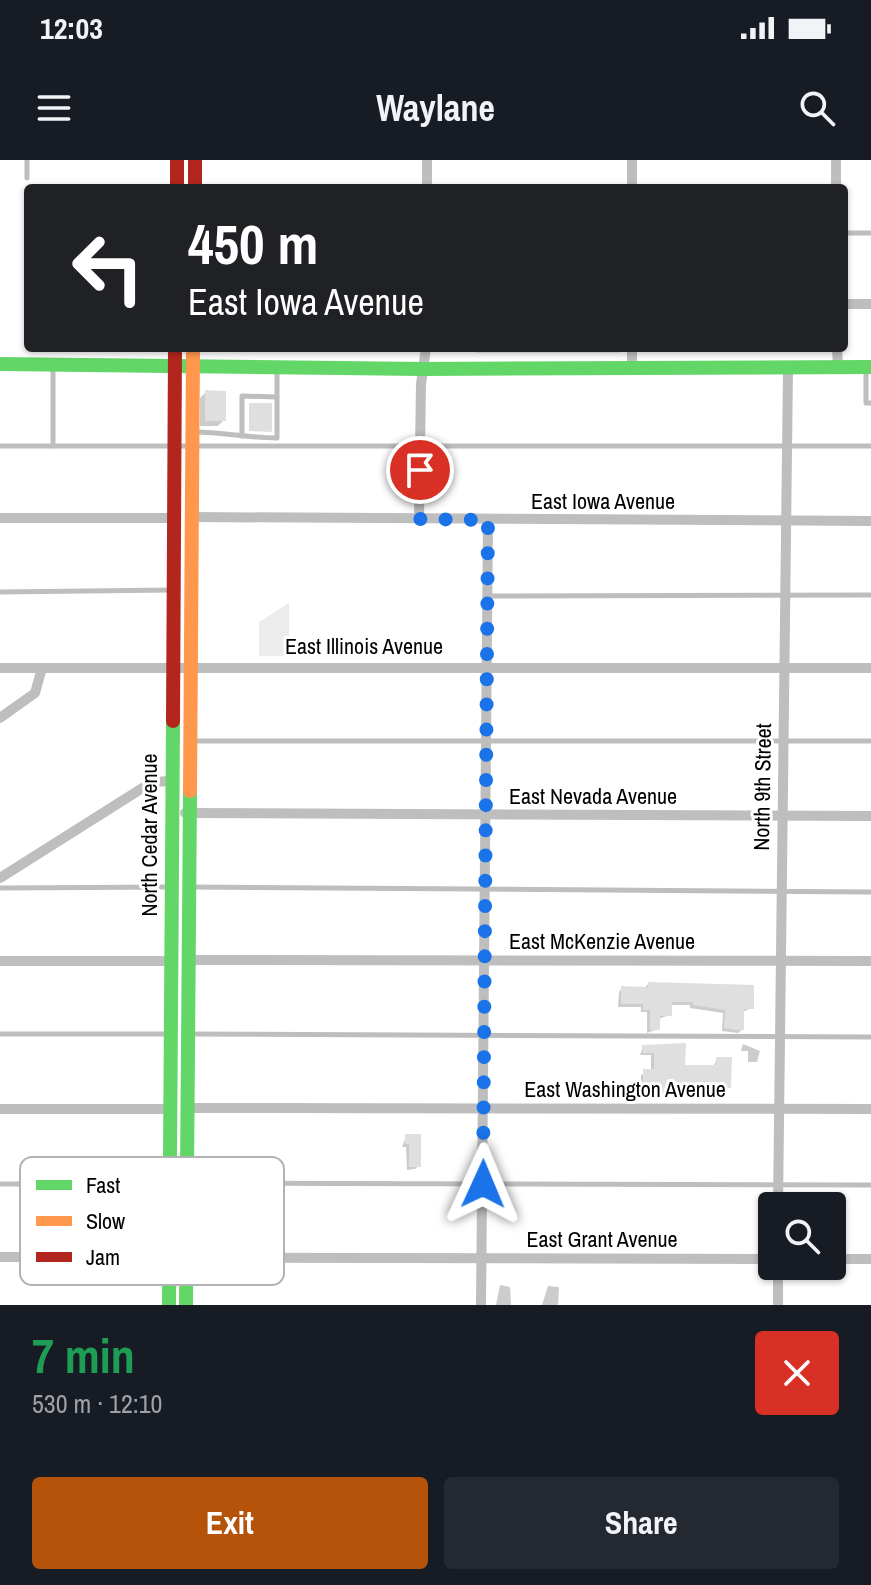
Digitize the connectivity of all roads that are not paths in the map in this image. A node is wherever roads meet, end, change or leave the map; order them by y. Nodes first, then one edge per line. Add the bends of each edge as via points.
1 (27, 160) edge
2 (177, 160) edge
3 (195, 160) edge
4 (427, 160) edge
5 (632, 160) edge
6 (836, 160) edge
7 (27, 178) dead end
8 (177, 184) edge
9 (195, 184) edge
10 (427, 184) edge
11 (632, 184) edge
12 (836, 184) edge
13 (848, 233) edge
14 (871, 233) edge
15 (848, 304) edge
16 (871, 304) edge
17 (175, 352) edge
18 (193, 352) edge
19 (425, 352) edge
20 (632, 352) edge
21 (837, 352) edge
22 (0, 364) edge
23 (53, 364) junction
24 (175, 364) junction
25 (193, 365) junction
26 (277, 367) junction
27 (838, 367) junction
28 (868, 367) edge
29 (788, 368) junction
30 (423, 369) junction
31 (632, 369) junction
32 (277, 397) junction
33 (871, 403) edge
34 (242, 419) junction
35 (249, 419) dead end
36 (242, 427) junction
37 (249, 428) dead end
38 (242, 436) junction
39 (192, 438) junction
40 (0, 446) edge
41 (53, 446) junction
42 (174, 446) junction
43 (420, 446) junction
44 (786, 446) junction
45 (871, 446) edge
46 (192, 517) junction
47 (0, 518) edge
48 (173, 518) junction
49 (419, 519) junction
50 (488, 520) junction
51 (871, 521) edge
52 (786, 522) junction
53 (173, 590) junction
54 (0, 592) edge
55 (784, 595) junction
56 (871, 595) edge
57 (487, 596) junction
58 (190, 623) junction
59 (172, 665) junction
60 (190, 665) junction
61 (487, 667) junction
62 (0, 668) edge
63 (42, 668) junction
64 (784, 668) junction
65 (871, 668) edge
66 (0, 718) edge
67 (190, 741) junction
68 (486, 741) junction
69 (871, 741) edge
70 (783, 742) junction
71 (171, 781) junction
72 (171, 813) junction
73 (189, 813) junction
74 (485, 816) junction
75 (782, 816) junction
76 (871, 816) edge
77 (0, 878) edge
78 (171, 887) junction
79 (188, 887) junction
80 (0, 888) edge
81 (484, 891) junction
82 (781, 892) junction
83 (871, 892) edge
84 (188, 960) junction
85 (0, 961) edge
86 (170, 961) junction
87 (483, 961) junction
88 (780, 961) junction
89 (871, 961) edge
90 (0, 1034) edge
91 (170, 1034) junction
92 (188, 1034) junction
93 (483, 1037) junction
94 (779, 1037) junction
95 (871, 1037) edge
96 (187, 1108) junction
97 (0, 1109) edge
98 (169, 1109) junction
99 (484, 1109) junction
100 (778, 1109) junction
101 (871, 1109) edge
102 (169, 1157) edge
103 (187, 1157) edge
104 (284, 1183) edge
105 (483, 1184) junction
106 (778, 1185) junction
107 (871, 1185) edge
108 (778, 1192) edge
109 (0, 1257) edge
110 (20, 1257) edge
111 (284, 1259) edge
112 (482, 1259) junction
113 (758, 1259) edge
114 (846, 1259) edge
115 (871, 1259) edge
116 (778, 1280) edge
117 (169, 1285) edge
118 (169, 1305) edge
119 (481, 1305) edge
120 (778, 1305) edge

1 - 7 lane
2 - 8 main road
3 - 9 main road
4 - 10 street
5 - 11 street
6 - 12 street
13 - 14 lane
15 - 16 street
17 - 24 main road, North Cedar Avenue
18 - 25 main road, North Cedar Avenue
19 - 30 street
20 - 31 street
21 - 27 street
22 - 23 main road
23 - 24 main road
23 - 41 lane
24 - 25 main road
24 - 42 main road, North Cedar Avenue
25 - 26 main road
25 - 39 main road, North Cedar Avenue
26 - 30 main road
26 - 32 lane
27 - 28 main road
27 - 29 main road
28 - 33 lane via 866,403
29 - 31 main road
29 - 44 street, North 9th Street
30 - 31 main road
30 - 43 street
32 - 34 lane via 242,396
32 - 38 lane via 277,438
34 - 35 lane
34 - 36 lane
36 - 37 lane
36 - 38 lane
38 - 39 lane via 234,432
39 - 42 lane
39 - 43 lane
39 - 46 main road, North Cedar Avenue
40 - 41 lane
41 - 42 lane
42 - 48 main road, North Cedar Avenue
43 - 44 lane
43 - 49 street
44 - 45 lane
44 - 52 street, North 9th Street
46 - 49 street, East Iowa Avenue
46 - 58 main road, North Cedar Avenue
47 - 48 street
48 - 53 main road, North Cedar Avenue
48 - 58 main road via 181,527
49 - 50 street, East Iowa Avenue
50 - 52 street, East Iowa Avenue
50 - 57 street
51 - 52 street, East Iowa Avenue
52 - 55 street, North 9th Street
53 - 54 lane
53 - 59 main road, North Cedar Avenue
55 - 56 lane
55 - 57 lane
55 - 64 street, North 9th Street
57 - 61 street
58 - 60 main road, North Cedar Avenue
59 - 60 street, East Illinois Avenue
59 - 63 street, East Illinois Avenue
59 - 71 main road, North Cedar Avenue
60 - 61 street, East Illinois Avenue
60 - 67 main road, North Cedar Avenue
61 - 64 street, East Illinois Avenue
61 - 68 street
62 - 63 street, East Illinois Avenue
63 - 66 street via 35,693
64 - 65 street, East Illinois Avenue
64 - 70 street, North 9th Street
67 - 68 lane
67 - 73 main road, North Cedar Avenue
68 - 70 lane
68 - 74 street
69 - 70 lane
70 - 75 street, North 9th Street
71 - 72 main road, North Cedar Avenue
71 - 77 street via 152,782
72 - 73 street, East Nevada Avenue
72 - 78 main road, North Cedar Avenue
73 - 74 street, East Nevada Avenue
73 - 79 main road, North Cedar Avenue
74 - 75 street, East Nevada Avenue
74 - 81 street
75 - 76 street, East Nevada Avenue
75 - 82 street, North 9th Street
78 - 80 lane
78 - 84 main road via 178,898 178,948
78 - 86 main road, North Cedar Avenue
79 - 81 lane
79 - 84 main road, North Cedar Avenue
81 - 82 lane
81 - 87 street
82 - 83 lane
82 - 88 street, North 9th Street
84 - 87 street, East McKenzie Avenue
84 - 92 main road, North Cedar Avenue
85 - 86 street
86 - 91 main road, North Cedar Avenue
86 - 92 main road via 180,973 180,1017
87 - 88 street, East McKenzie Avenue
87 - 93 street
88 - 89 street, East McKenzie Avenue
88 - 94 street, North 9th Street
90 - 91 lane
91 - 98 main road, North Cedar Avenue
92 - 93 lane
92 - 96 main road, North Cedar Avenue
93 - 94 lane
93 - 99 street
94 - 95 lane
94 - 100 street, North 9th Street
96 - 99 street, East Washington Avenue
96 - 103 main road, North Cedar Avenue
97 - 98 street
98 - 102 main road, North Cedar Avenue
99 - 100 street, East Washington Avenue
99 - 105 street
100 - 101 street, East Washington Avenue
100 - 106 street, North 9th Street
104 - 105 lane
105 - 106 lane
105 - 112 street
106 - 107 lane
106 - 108 street, North 9th Street
109 - 110 street, East Grant Avenue
111 - 112 street, East Grant Avenue
112 - 113 street, East Grant Avenue
112 - 119 street
114 - 115 street
116 - 120 street
117 - 118 main road, North Cedar Avenue

